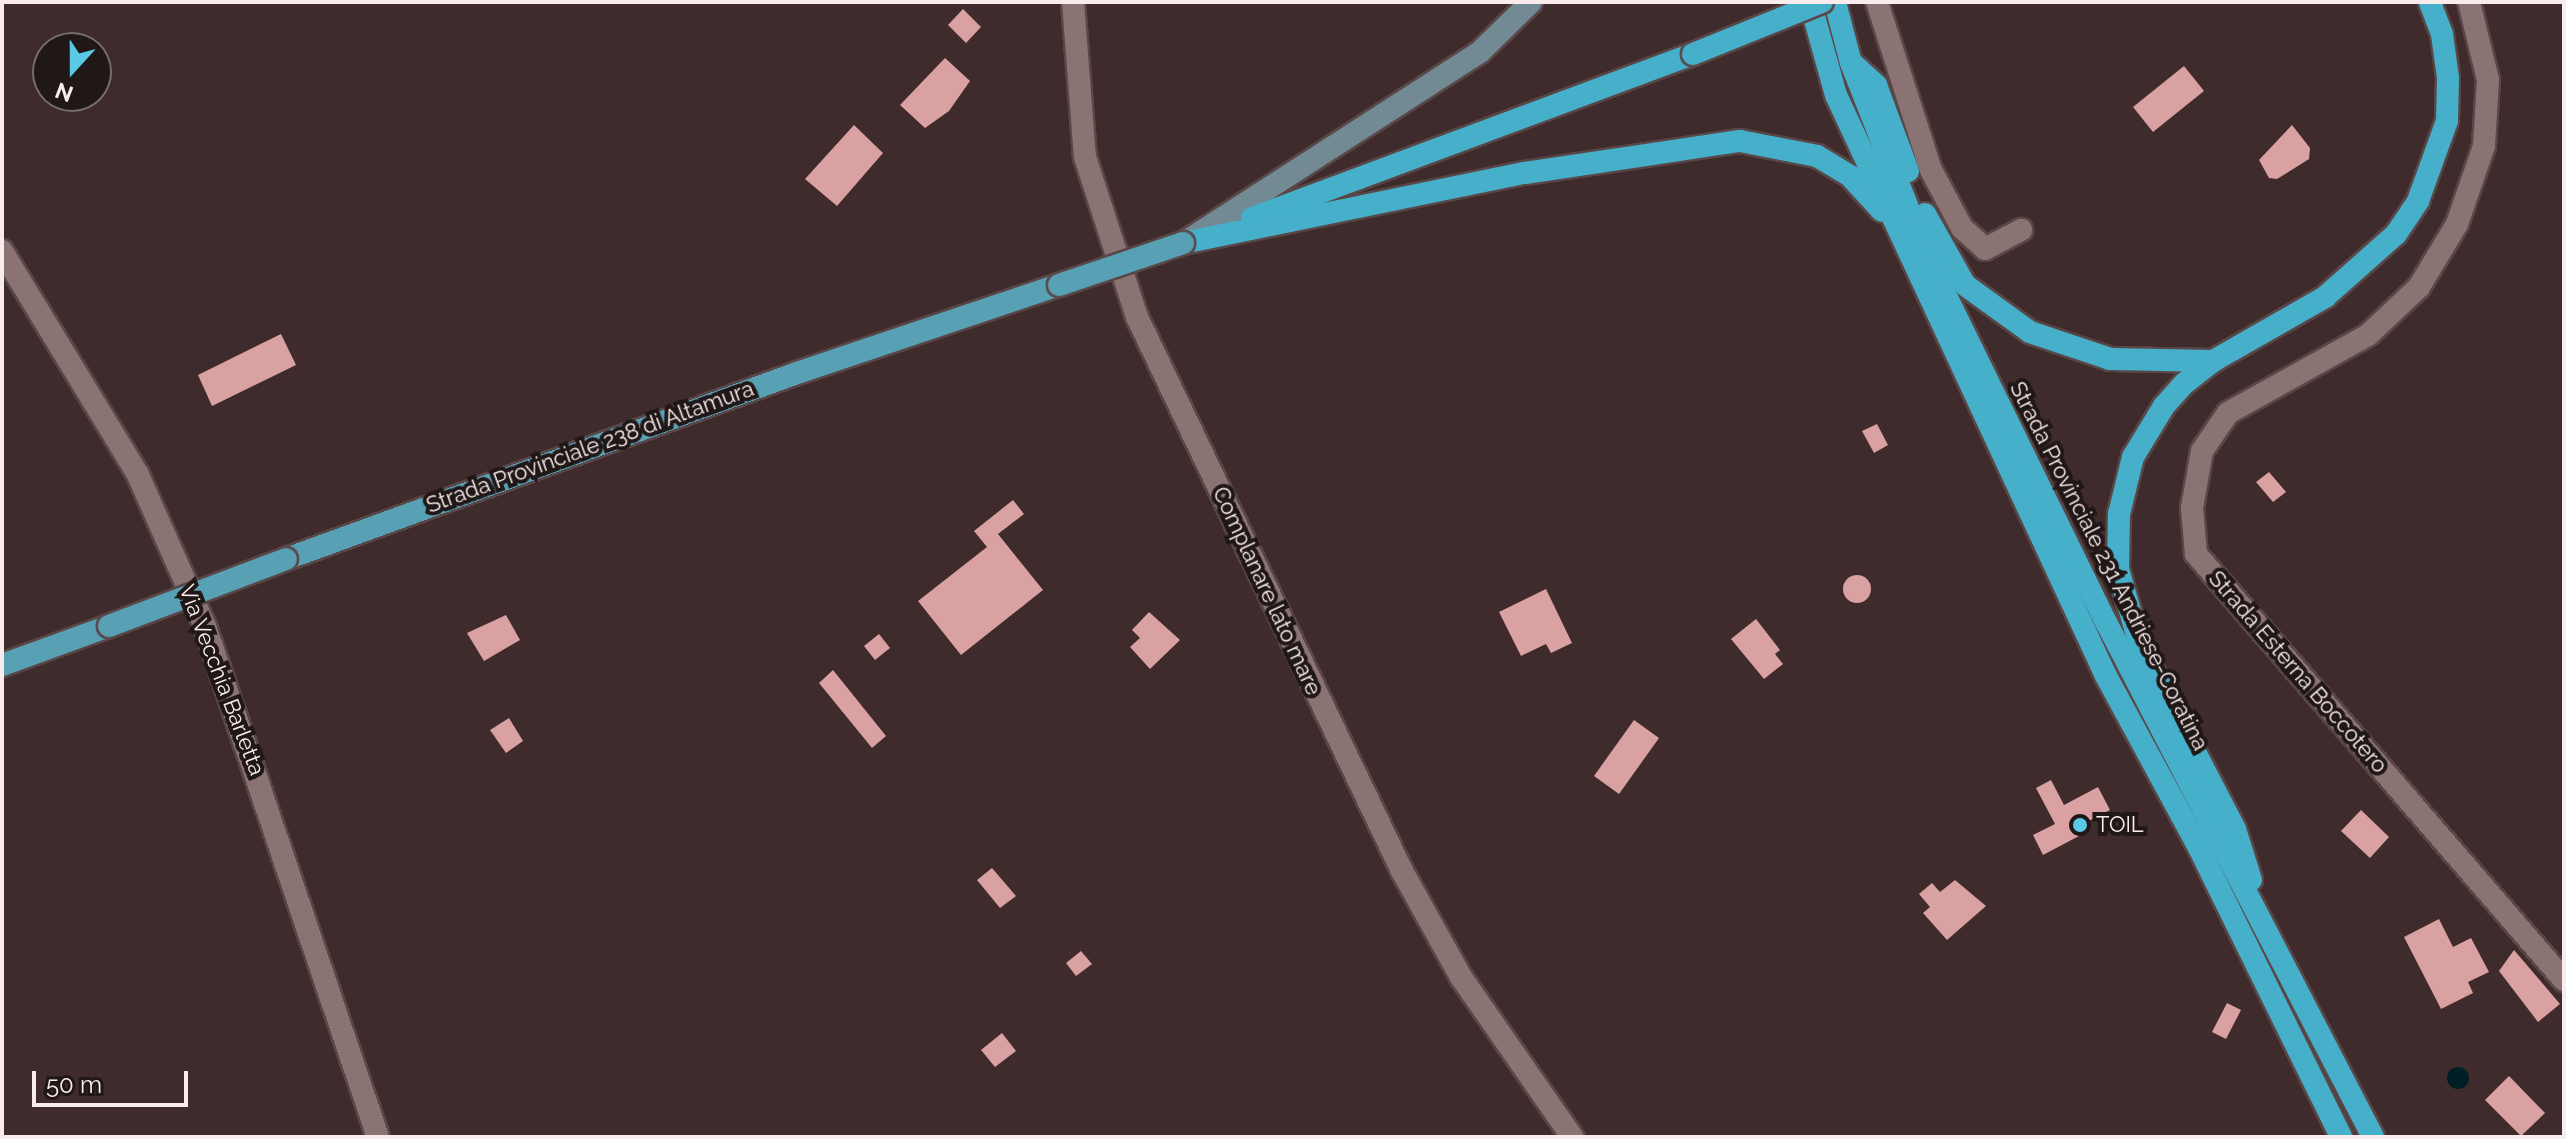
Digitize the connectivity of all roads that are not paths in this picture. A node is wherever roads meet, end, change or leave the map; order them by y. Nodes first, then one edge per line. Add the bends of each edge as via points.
1 (1073, 2) edge
2 (1531, 2) edge
3 (1810, 2) edge
4 (1822, 2) edge
5 (1835, 2) edge
6 (1877, 2) edge
7 (2430, 2) edge
8 (2469, 2) edge
9 (1851, 63) junction
10 (2021, 230) dead end
11 (1183, 243) junction
12 (2, 251) edge
13 (1934, 308) junction
14 (2213, 361) junction
15 (2, 665) edge
16 (2270, 938) junction
17 (2564, 980) edge
18 (378, 1137) edge
19 (1572, 1137) edge
20 (2341, 1137) edge
21 (2373, 1137) edge

1 - 19 street, Complanare lato mare via 1085,157 1137,317 1402,871 1461,977
2 - 11 main road via 1480,52
3 - 13 highway, Strada Provinciale 231 Andriese-Coratina via 1836,95
4 - 11 highway, bridge
5 - 9 highway, Strada Provinciale 231 Andriese-Coratina
6 - 10 street via 1931,170 1962,228 1985,249
7 - 14 highway via 2444,49 2447,121 2418,201 2396,234 2345,282
8 - 17 street, Strada Esterna Boccotero via 2488,80 2484,146 2457,224 2419,287 2368,335 2228,413 2202,451 2192,508 2196,554
9 - 14 highway via 1876,85 1942,251 1965,285 1994,310 2030,332 2110,359
9 - 16 highway, Strada Provinciale 231 Andriese-Coratina via 1929,261 2107,624
11 - 13 highway via 1525,173 1740,141 1817,156 1850,176 1878,203
11 - 15 main road, Strada Provinciale 238 di Altamura, bridge via 782,378
12 - 18 street, Via Vecchia Barletta via 138,475 205,626
13 - 20 highway, Strada Provinciale 231 Andriese-Coratina via 2106,676 2199,848
14 - 16 highway via 2164,406 2133,457 2119,514 2118,569 2140,646 2235,829
16 - 21 highway, Strada Provinciale 231 Andriese-Coratina

